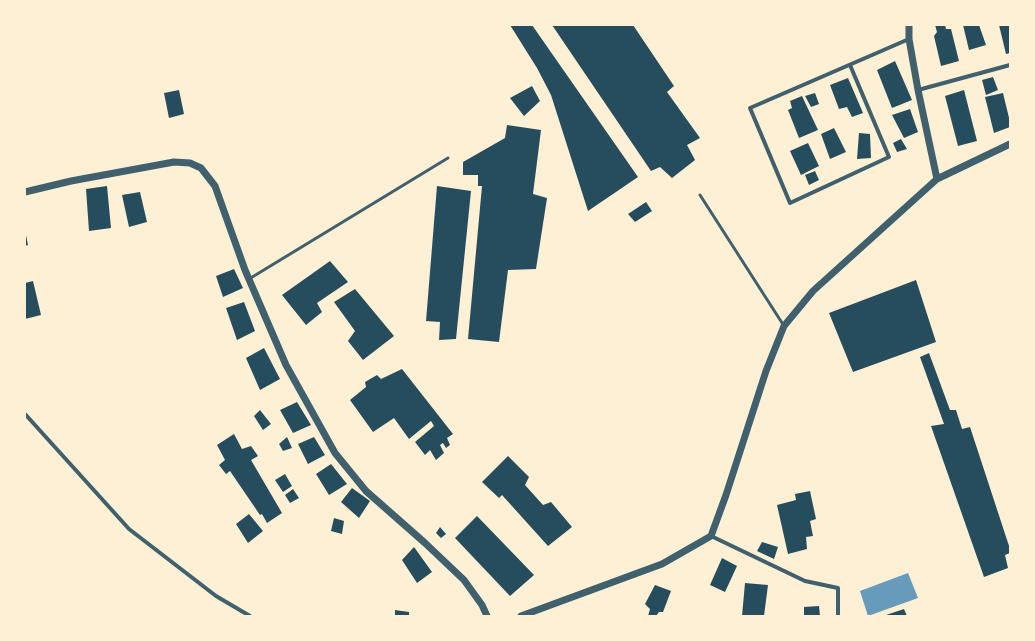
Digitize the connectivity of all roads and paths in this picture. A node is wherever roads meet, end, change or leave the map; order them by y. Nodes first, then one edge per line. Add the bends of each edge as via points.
1 (909, 25) edge
2 (909, 38) junction
3 (850, 64) junction
4 (1010, 65) edge
5 (918, 90) junction
6 (1010, 144) edge
7 (448, 158) dead end
8 (937, 179) junction
9 (25, 192) edge
10 (700, 195) dead end
11 (249, 279) junction
12 (784, 326) junction
13 (25, 414) edge
14 (710, 536) junction
15 (250, 616) edge
16 (487, 616) edge
17 (521, 616) edge
18 (838, 616) edge

1 - 2 street
2 - 3 street
2 - 5 street
3 - 3 street via 750,108 790,203 890,157
4 - 5 street
5 - 8 street
6 - 8 street
7 - 11 lane
8 - 12 street via 813,291
9 - 11 street via 174,162 190,163 201,168 215,186
10 - 12 lane
11 - 16 street via 286,365 335,452 366,491 464,580
12 - 14 street via 766,370 726,495
13 - 15 street via 129,529 216,596
14 - 17 street via 662,564
14 - 18 street via 806,581 838,588

